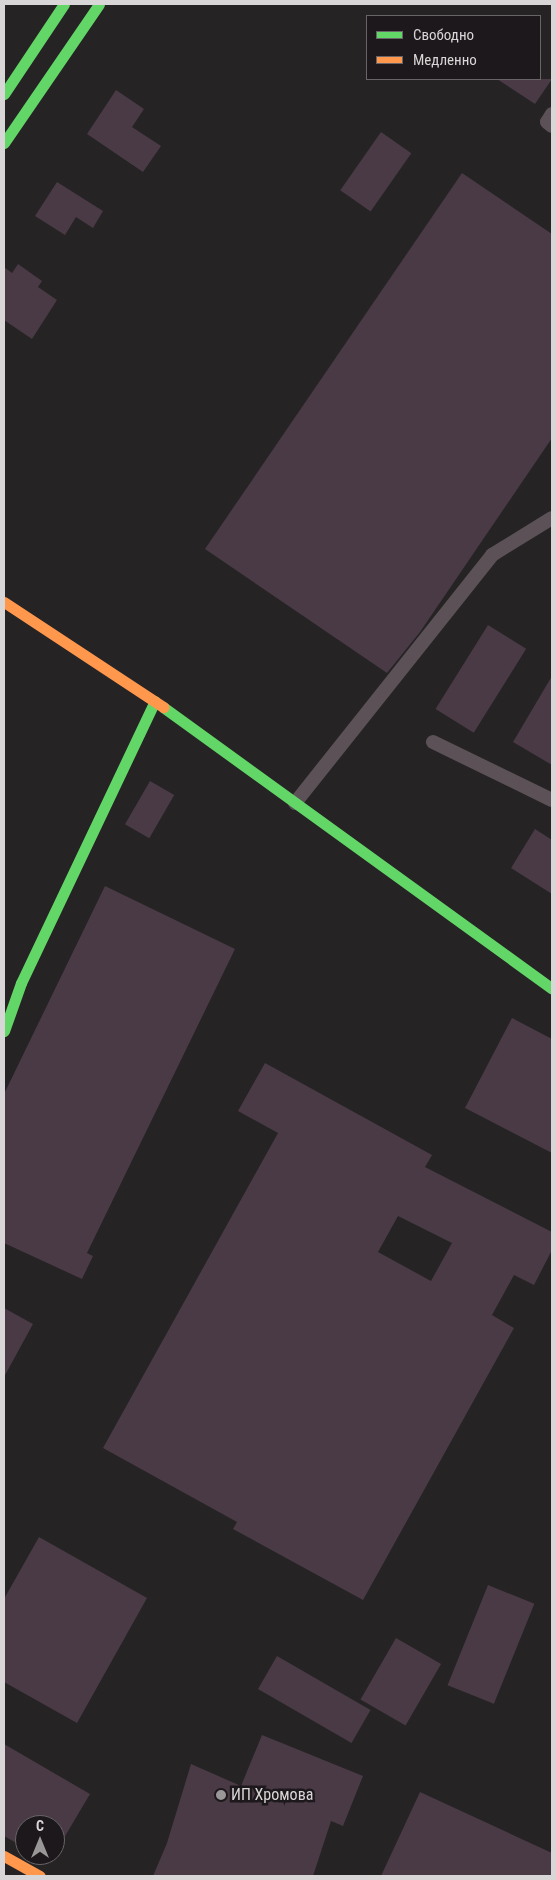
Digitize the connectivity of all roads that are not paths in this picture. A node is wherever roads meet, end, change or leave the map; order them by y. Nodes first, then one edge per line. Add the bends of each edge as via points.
1 (64, 4) edge
2 (99, 4) edge
3 (4, 94) edge
4 (552, 114) edge
5 (552, 126) edge
6 (4, 143) edge
7 (552, 518) edge
8 (4, 602) edge
9 (155, 701) junction
10 (433, 742) dead end
11 (552, 800) edge
12 (295, 803) junction
13 (552, 989) edge
14 (4, 1030) edge
15 (4, 1856) edge
16 (40, 1876) edge

1 - 3 street
2 - 6 street
4 - 5 lane via 547,122
7 - 12 lane via 492,554
8 - 9 street
9 - 12 street
9 - 14 street via 25,974
10 - 11 lane
12 - 13 street
15 - 16 street

